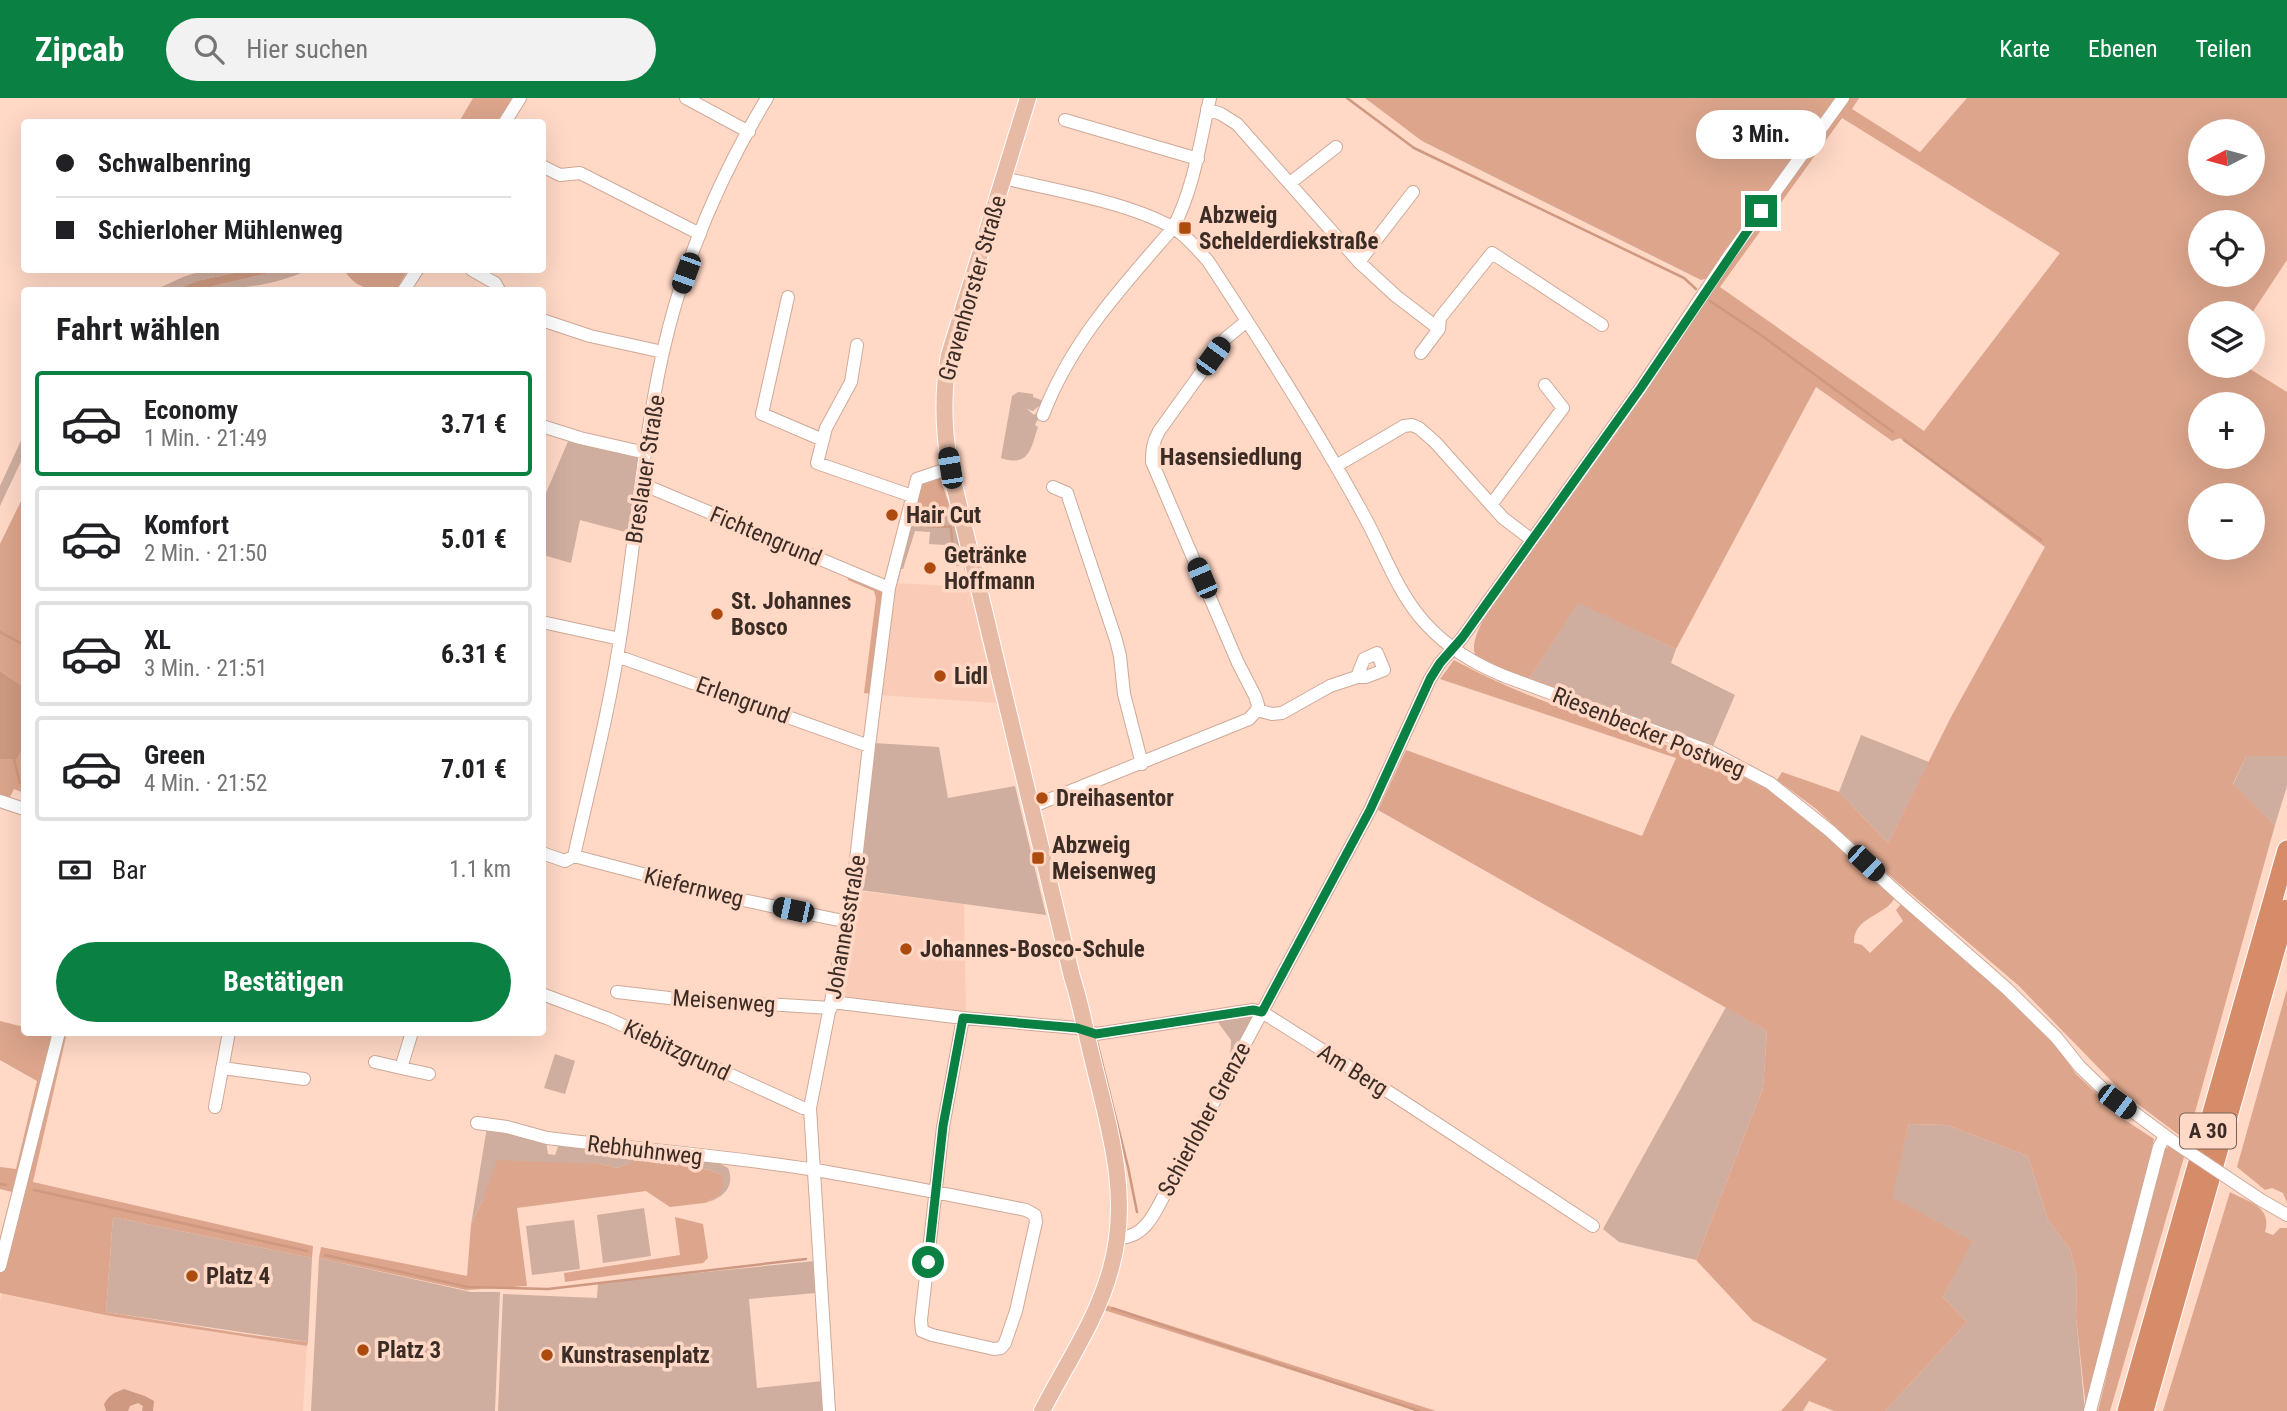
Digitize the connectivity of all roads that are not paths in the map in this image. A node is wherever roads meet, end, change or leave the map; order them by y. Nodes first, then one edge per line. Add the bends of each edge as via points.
1 (520, 98) edge
2 (686, 98) edge
3 (767, 98) edge
4 (1028, 98) edge
5 (1843, 98) edge
6 (1209, 104) edge
7 (507, 119) edge
8 (1065, 120) dead end
9 (749, 132) junction
10 (1336, 147) dead end
11 (1198, 159) junction
12 (546, 168) edge
13 (1003, 178) junction
14 (1290, 183) junction
15 (1413, 192) dead end
16 (1173, 228) junction
17 (700, 233) junction
18 (1359, 262) junction
19 (477, 273) edge
20 (497, 287) edge
21 (788, 298) dead end
22 (546, 321) edge
23 (1247, 321) junction
24 (1602, 325) dead end
25 (1438, 329) junction
26 (857, 345) dead end
27 (663, 352) junction
28 (1421, 353) dead end
29 (1545, 385) dead end
30 (1043, 415) dead end
31 (546, 427) edge
32 (823, 440) junction
33 (646, 453) junction
34 (1336, 466) junction
35 (950, 468) junction
36 (642, 484) junction
37 (1053, 487) dead end
38 (912, 496) junction
39 (1491, 505) junction
40 (1532, 540) junction
41 (889, 588) junction
42 (546, 623) edge
43 (620, 639) junction
44 (1452, 649) junction
45 (617, 656) junction
46 (1357, 677) dead end
47 (1257, 710) junction
48 (869, 746) junction
49 (1142, 764) junction
50 (0, 802) edge
51 (1031, 807) junction
52 (21, 808) edge
53 (2287, 850) edge
54 (546, 854) edge
55 (574, 856) junction
56 (2287, 909) edge
57 (848, 922) junction
58 (617, 992) dead end
59 (546, 995) edge
60 (832, 1005) junction
61 (1262, 1012) junction
62 (963, 1018) junction
63 (1087, 1031) junction
64 (58, 1036) edge
65 (228, 1036) edge
66 (411, 1036) edge
67 (375, 1062) dead end
68 (222, 1068) junction
69 (401, 1068) junction
70 (429, 1074) dead end
71 (303, 1079) dead end
72 (215, 1107) dead end
73 (810, 1108) junction
74 (477, 1123) dead end
75 (2168, 1138) junction
76 (814, 1170) junction
77 (937, 1193) junction
78 (2287, 1215) edge
79 (1592, 1226) dead end
80 (1118, 1238) junction
81 (0, 1266) edge
82 (829, 1411) edge
83 (1042, 1411) edge
84 (2090, 1411) edge
85 (2127, 1411) edge
86 (2144, 1411) edge

1 - 7 street
2 - 9 street
3 - 9 street, Breslauer Straße
4 - 13 main road, Gravenhorster Straße
5 - 40 street, Schierloher Grenze
6 - 11 street
6 - 14 street via 1237,124
8 - 11 street
9 - 17 street, Breslauer Straße
10 - 14 street
11 - 16 street
12 - 17 street via 559,175 580,173
13 - 16 street, Riesenbecker Postweg via 1125,209
13 - 35 main road, Gravenhorster Straße via 949,355 943,411
14 - 18 street
15 - 18 street
16 - 23 street, Riesenbecker Postweg via 1208,261
16 - 30 street via 1080,341
17 - 27 street, Breslauer Straße
18 - 25 street
19 - 20 street
21 - 32 street via 762,414
22 - 27 street
23 - 34 street, Riesenbecker Postweg
23 - 47 street via 1226,338 1159,431 1153,441 1152,462 1255,696
24 - 25 street via 1492,253 1440,318
25 - 28 street
26 - 32 street via 851,382
27 - 33 street, Breslauer Straße
29 - 39 street via 1563,408
31 - 33 street
32 - 38 street via 817,463
33 - 36 street, Breslauer Straße
34 - 39 street via 1412,425 1435,442
34 - 44 street, Riesenbecker Postweg via 1404,593 1423,621
35 - 38 street, Johannesstraße via 920,477
35 - 51 main road, Gravenhorster Straße
36 - 41 street, Fichtengrund
36 - 43 street, Breslauer Straße
37 - 49 street via 1066,493 1116,640
38 - 41 street, Johannesstraße
39 - 40 street
40 - 44 street, Schierloher Grenze
41 - 48 street, Johannesstraße
42 - 43 street
43 - 45 street, Breslauer Straße
44 - 61 street, Schierloher Grenze via 1430,679 1370,810
44 - 75 street, Riesenbecker Postweg via 1504,676 1709,751 1770,783 2006,988 2104,1090
45 - 48 street, Erlengrund
45 - 55 street, Breslauer Straße
46 - 47 street via 1282,713
47 - 49 street via 1249,719
48 - 57 street, Johannesstraße
49 - 51 street
50 - 52 street
51 - 63 main road, Gravenhorster Straße
53 - 85 highway, A 30
54 - 55 street, Kiefernweg via 565,861
55 - 57 street, Kiefernweg
56 - 86 highway, A 30
57 - 60 street, Johannesstraße
58 - 60 street, Meisenweg
59 - 73 street, Kiebitzgrund
60 - 62 street, Meisenweg
60 - 73 street, Johannesstraße
61 - 63 street via 1096,1034
61 - 79 street, Am Berg
61 - 80 street, Schierloher Grenze via 1144,1229
62 - 63 street, Meisenweg
62 - 77 street via 943,1126
63 - 80 main road, Gravenhorster Straße via 1117,1161
64 - 81 street
65 - 68 street
66 - 69 street
67 - 69 street
68 - 71 street
68 - 72 street
69 - 70 street
73 - 76 street, Johannesstraße
74 - 76 street, Rebhuhnweg via 547,1138
75 - 78 street, Riesenbecker Postweg, bridge
75 - 84 street via 2159,1147
76 - 77 street, Rebhuhnweg
76 - 82 street, Johannesstraße
77 - 77 street, Rebhuhnweg via 922,1331 1001,1348 1016,1311 1035,1215
80 - 83 main road, Gravenhorster Straße via 1094,1315

